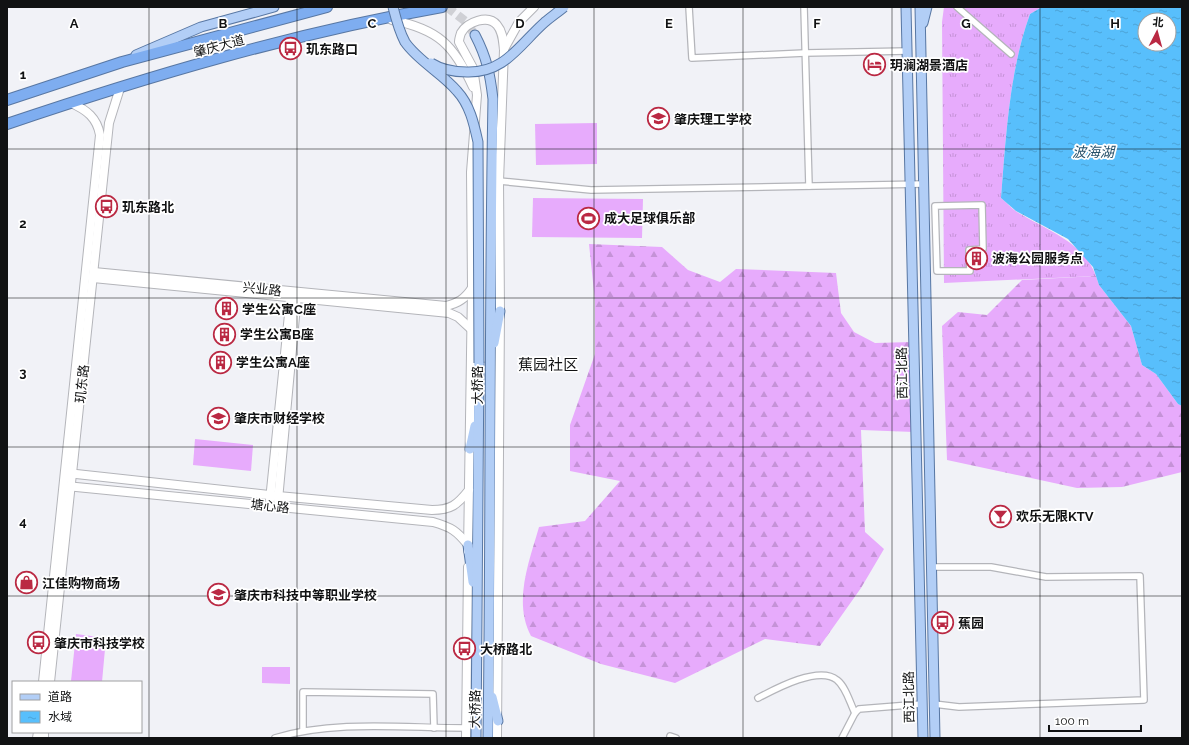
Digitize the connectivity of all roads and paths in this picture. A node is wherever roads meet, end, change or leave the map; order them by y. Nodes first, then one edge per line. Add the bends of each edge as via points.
1 (274, 7) edge
2 (327, 7) edge
3 (393, 7) edge
4 (442, 7) edge
5 (534, 7) edge
6 (564, 7) edge
7 (689, 7) edge
8 (804, 7) edge
9 (899, 7) edge
10 (906, 7) edge
11 (920, 7) edge
12 (927, 7) edge
13 (957, 7) edge
14 (382, 18) junction
15 (907, 30) junction
16 (921, 30) junction
17 (475, 35) tunnel mouth
18 (504, 50) junction
19 (908, 51) junction
20 (805, 52) junction
21 (1011, 54) dead end
22 (418, 56) junction
23 (122, 62) junction
24 (120, 88) junction
25 (477, 95) junction
26 (7, 100) edge
27 (72, 103) junction
28 (7, 124) edge
29 (499, 181) junction
30 (910, 184) junction
31 (924, 184) junction
32 (809, 186) junction
33 (982, 205) joint
34 (93, 275) junction
35 (472, 288) junction
36 (294, 296) junction
37 (500, 311) junction
38 (472, 328) junction
39 (490, 384) junction
40 (479, 403) junction
41 (470, 449) junction
42 (68, 473) junction
43 (67, 486) junction
44 (469, 490) junction
45 (274, 495) junction
46 (273, 507) junction
47 (919, 517) junction
48 (931, 517) junction
49 (468, 545) junction
50 (932, 567) junction
51 (478, 614) junction
52 (43, 681) edge
53 (50, 681) edge
54 (489, 685) junction
55 (758, 698) dead end
56 (922, 704) junction
57 (934, 704) junction
58 (855, 713) junction
59 (498, 721) junction
60 (434, 728) junction
61 (466, 728) junction
62 (303, 731) junction
63 (287, 736) edge
64 (278, 737) edge
65 (466, 738) edge
66 (476, 738) edge
67 (488, 738) edge
68 (497, 738) edge
69 (842, 738) edge
70 (923, 738) edge
71 (935, 738) edge

1 - 23 main road via 201,27
2 - 23 highway, 肇庆大道
3 - 22 main road, bridge via 397,24 406,42
4 - 14 highway, 肇庆大道
5 - 18 street via 519,22
6 - 22 main road, bridge via 544,23 515,53 493,69 479,73 455,72
7 - 20 street via 692,58
8 - 20 street
9 - 15 main road
10 - 15 main road, 西江北路
11 - 16 main road, 西江北路
12 - 16 main road
13 - 21 street
14 - 24 highway, 肇庆大道 via 229,56
14 - 25 street via 415,24 435,34 462,63
15 - 16 main road
15 - 19 main road, 西江北路
16 - 31 main road, 西江北路
17 - 39 main road, 大桥路 via 485,54 493,99
18 - 25 street via 501,31 496,23 487,20 474,23 462,33 459,42 473,68
18 - 29 street
19 - 20 street
19 - 30 main road, 西江北路
20 - 32 street
22 - 40 main road, 大桥路, bridge via 458,92 472,115 478,142
23 - 26 highway, 肇庆大道
24 - 27 highway, 肇庆大道
24 - 34 street, 玑东路 via 109,123
25 - 35 street via 471,172
27 - 28 highway, 肇庆大道
27 - 42 street, 玑东路 via 86,109 94,118 100,135
29 - 32 street via 591,190
29 - 37 street
30 - 31 street
30 - 32 street
30 - 47 main road, 西江北路
31 - 48 main road, 西江北路
33 - 33 street via 983,249 969,250 970,271 937,272 935,206
34 - 36 street, 兴业路
34 - 42 street, 玑东路
35 - 36 street, 兴业路 via 465,298 446,306
35 - 38 street
36 - 38 street, 兴业路 via 449,313
36 - 45 street
37 - 39 main road
37 - 59 street
38 - 41 street
39 - 54 main road, 大桥路
40 - 41 main road
40 - 51 main road, 大桥路
41 - 44 street
42 - 43 street, 玑东路
42 - 45 street, 塘心路
43 - 46 street, 塘心路
43 - 52 street, 玑东路
43 - 53 street, 玑东路
44 - 45 street, 塘心路 via 450,509 442,510
44 - 49 street
45 - 46 street
46 - 49 street, 塘心路 via 434,522 450,527
47 - 48 main road
47 - 56 main road, 西江北路
48 - 50 main road, 西江北路
49 - 51 main road
49 - 61 street
50 - 57 main road, 西江北路
50 - 57 street via 991,567 1046,577 1140,576 1144,700 959,707
51 - 66 main road, 大桥路
54 - 59 main road
54 - 67 main road, 大桥路
55 - 58 street via 793,680 829,676 841,684
56 - 58 street via 860,709
56 - 70 main road, 西江北路
57 - 71 main road, 西江北路
58 - 69 street
59 - 68 street
60 - 61 street
60 - 62 street via 334,727
60 - 62 street via 433,694 303,692
61 - 65 street
62 - 63 street
63 - 64 street

